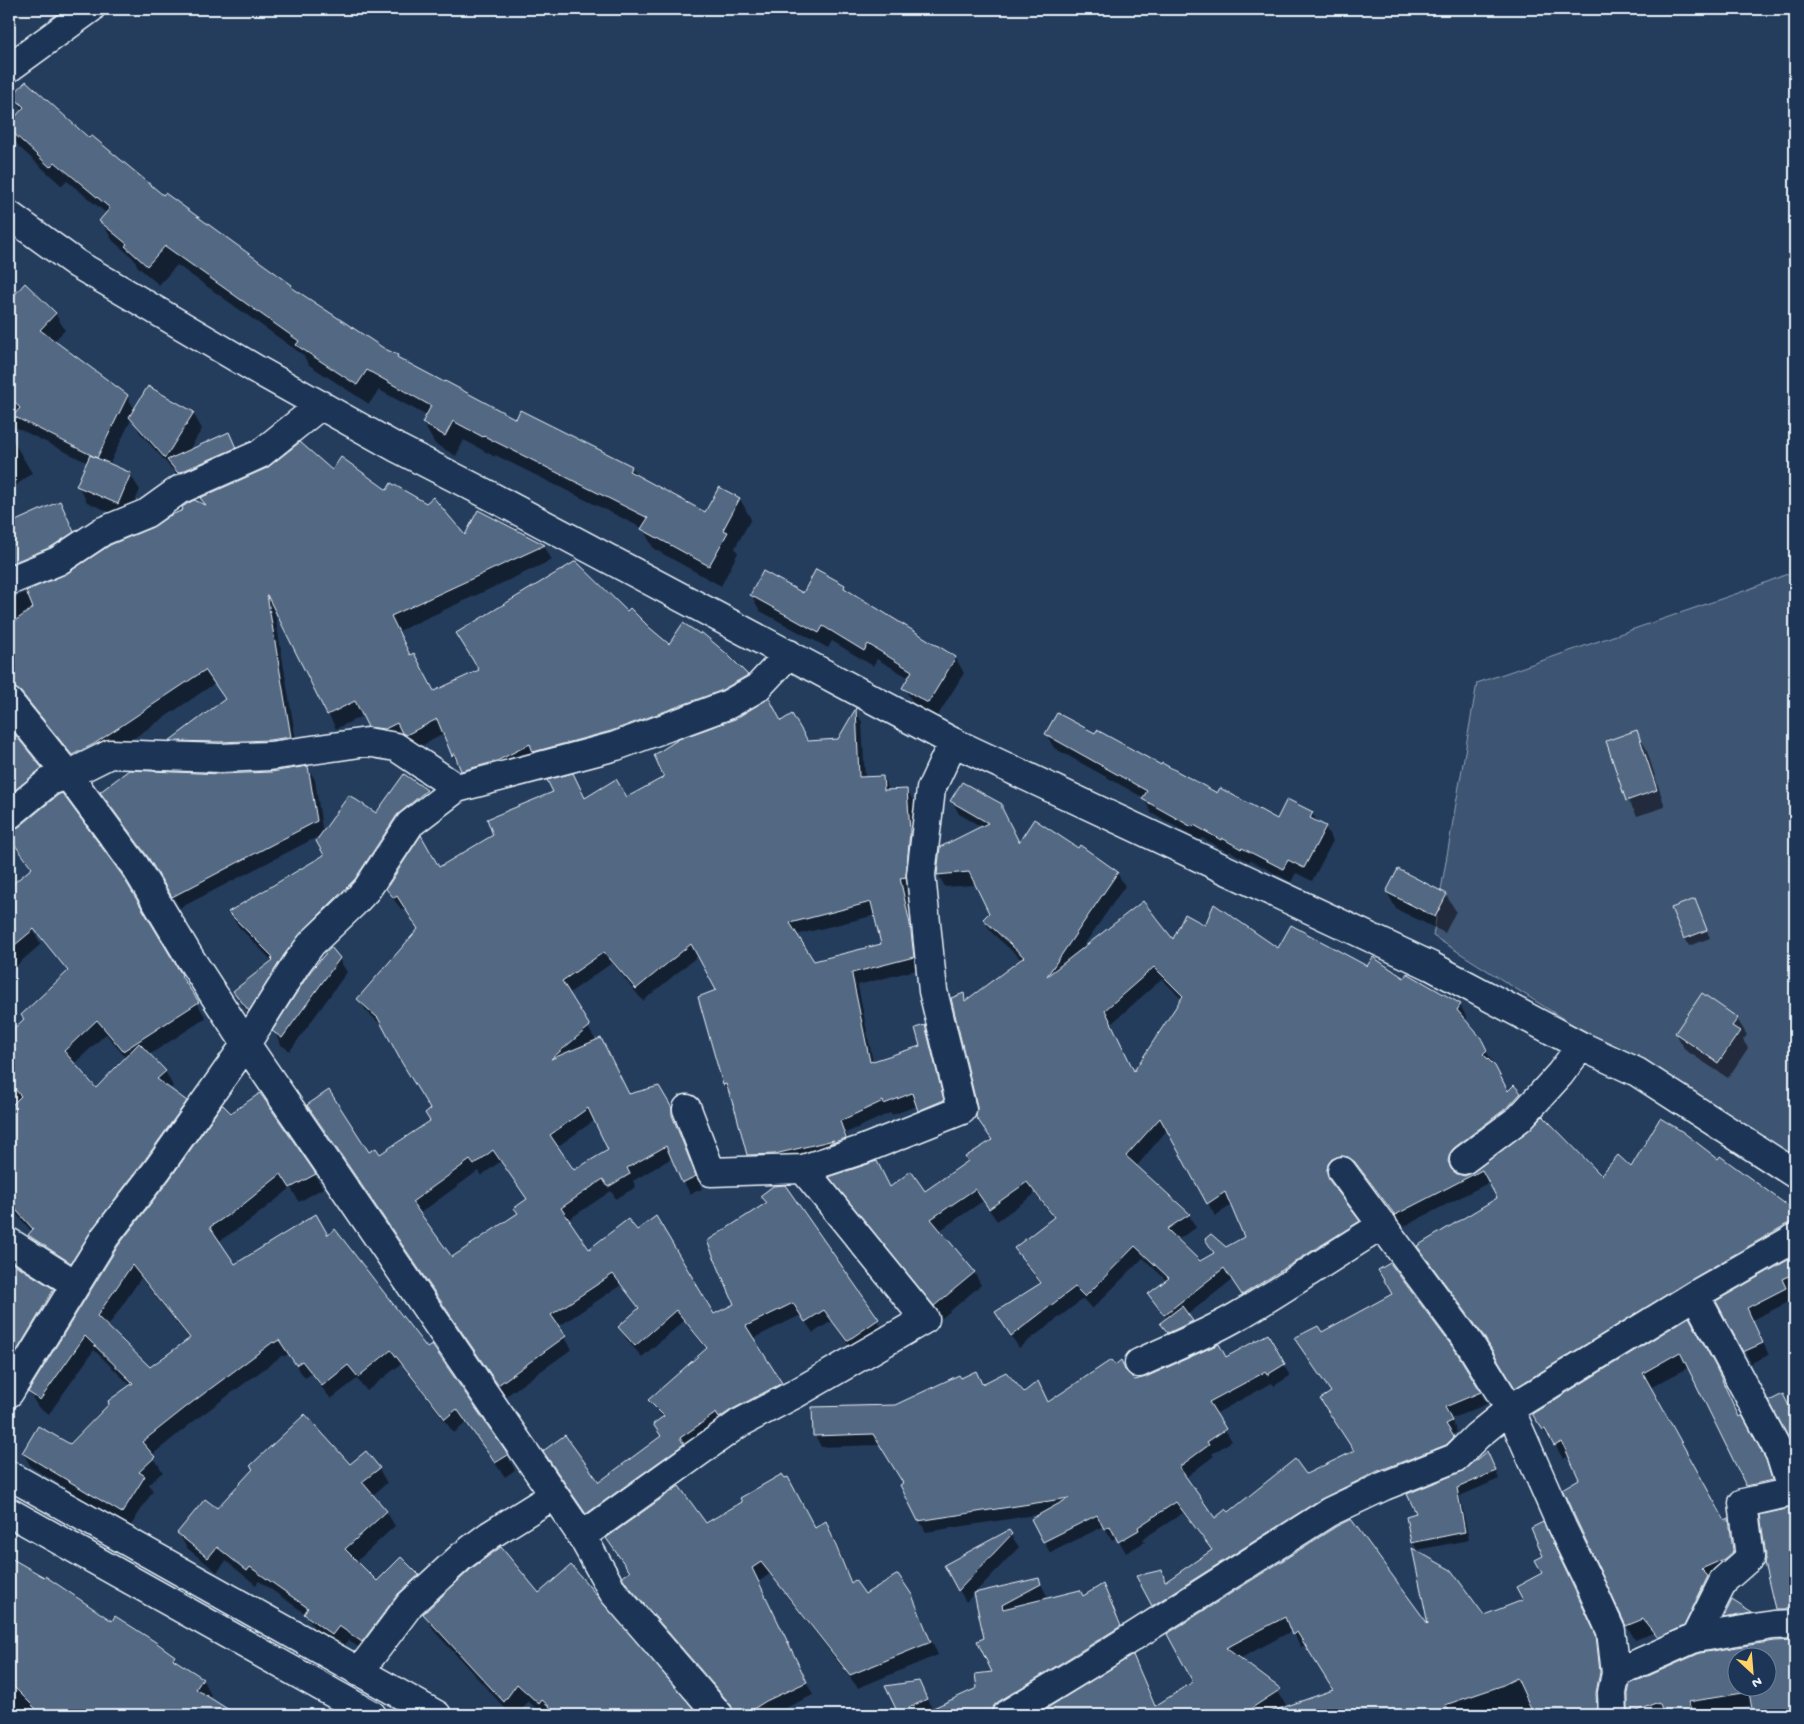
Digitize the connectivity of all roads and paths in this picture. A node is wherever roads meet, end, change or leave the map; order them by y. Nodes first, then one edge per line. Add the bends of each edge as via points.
1 (90, 9) edge
2 (9, 68) edge
3 (9, 215) edge
4 (321, 405) junction
5 (9, 581) edge
6 (789, 654) junction
7 (9, 702) edge
8 (953, 742) junction
9 (68, 775) junction
10 (457, 788) junction
11 (9, 815) edge
12 (246, 1044) junction
13 (1581, 1046) junction
14 (687, 1109) dead end
15 (1464, 1160) dead end
16 (803, 1168) junction
17 (1342, 1171) dead end
18 (1795, 1174) edge
19 (1383, 1225) junction
20 (1795, 1238) edge
21 (9, 1242) edge
22 (75, 1284) junction
23 (1695, 1295) junction
24 (1139, 1364) dead end
25 (9, 1393) edge
26 (1510, 1409) junction
27 (9, 1475) edge
28 (1794, 1492) edge
29 (554, 1495) junction
30 (9, 1512) edge
31 (582, 1536) junction
32 (1795, 1624) edge
33 (1695, 1638) junction
34 (359, 1672) junction
35 (1616, 1673) junction
36 (372, 1715) edge
37 (437, 1715) edge
38 (719, 1715) edge
39 (1006, 1715) edge
40 (1613, 1715) edge

1 - 2 street
3 - 4 street via 77,264
4 - 5 street via 260,454 179,490 146,513 103,531 58,561
4 - 6 street
6 - 8 street
6 - 10 street via 757,688 727,705 616,746
7 - 9 street
8 - 13 street via 1431,966
8 - 16 street via 931,789 921,875 933,991 962,1110
9 - 10 street via 110,754 220,758 270,756 367,742 396,747
9 - 11 street via 50,781
9 - 12 street via 135,866
10 - 12 street via 410,824 367,889 302,956
12 - 22 street via 105,1237
12 - 29 street
13 - 15 street via 1520,1118
13 - 18 street via 1638,1072
14 - 16 street via 711,1172
16 - 31 street via 925,1319 738,1424
17 - 19 street
19 - 24 street via 1234,1318
19 - 26 street via 1470,1344
20 - 23 street
21 - 22 street
22 - 25 street
23 - 26 street
23 - 28 street via 1780,1454
26 - 35 street via 1611,1631
26 - 39 street via 1455,1458 1329,1512
27 - 34 street
28 - 33 street via 1743,1503 1750,1557 1724,1580
29 - 31 street
29 - 34 street via 490,1535 456,1562 410,1604
30 - 36 street
31 - 38 street via 613,1592
32 - 33 street
33 - 35 street
34 - 37 street
35 - 40 street via 1612,1693

